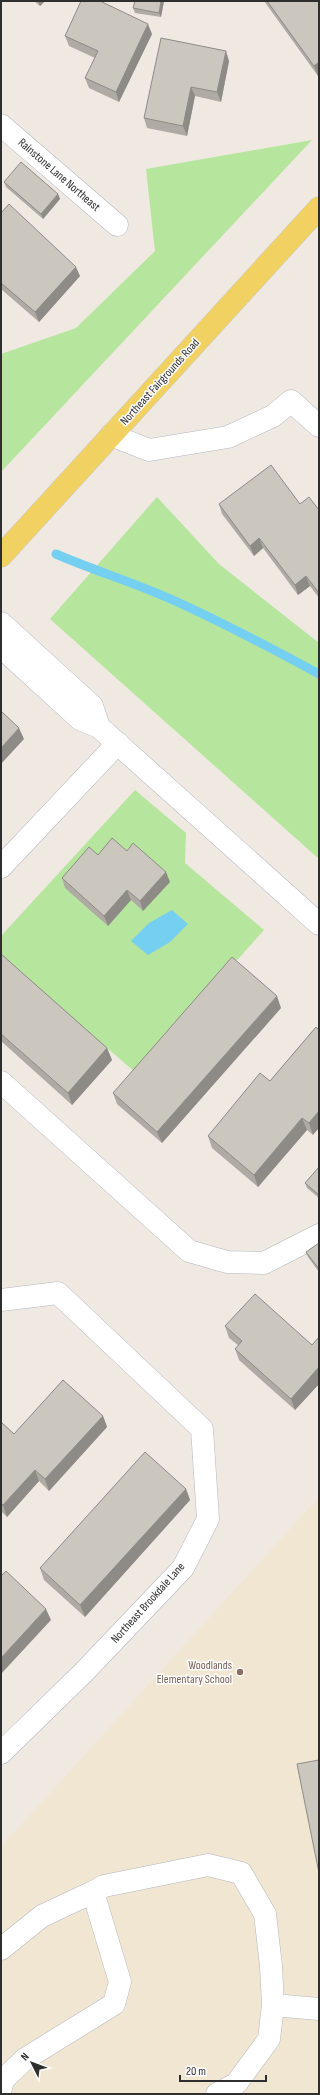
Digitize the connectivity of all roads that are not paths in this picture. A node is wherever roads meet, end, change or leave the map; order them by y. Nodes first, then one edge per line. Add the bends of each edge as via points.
1 (1, 125) edge
2 (319, 208) edge
3 (117, 224) dead end
4 (319, 426) edge
5 (112, 435) junction
6 (1, 556) edge
7 (1, 623) edge
8 (1, 647) edge
9 (99, 726) junction
10 (118, 743) junction
11 (1, 867) edge
12 (319, 924) edge
13 (1, 1082) edge
14 (319, 1236) edge
15 (1, 1300) edge
16 (1, 1753) edge
17 (93, 1892) junction
18 (1, 1949) edge
19 (273, 2005) junction
20 (319, 2009) edge
21 (1, 2088) edge
22 (217, 2094) edge

1 - 3 street, Rainstone Lane Northeast
2 - 5 main road, Northeast Fairgrounds Road
4 - 5 street via 291,401 273,416 228,437 148,450
5 - 6 main road, Northeast Fairgrounds Road
7 - 9 street via 92,706
8 - 9 street via 80,719
9 - 10 street
10 - 11 street
10 - 12 street
13 - 14 street via 189,1251 227,1262 264,1264
15 - 16 street, Northeast Brookdale Lane via 58,1293 202,1429 208,1519 183,1568 84,1672
17 - 18 street via 42,1916
17 - 19 street via 104,1886 208,1865 241,1873 265,1914
17 - 21 street via 120,1982 114,2004 25,2059 3,2080
19 - 20 street
19 - 22 street via 269,2039 236,2084

